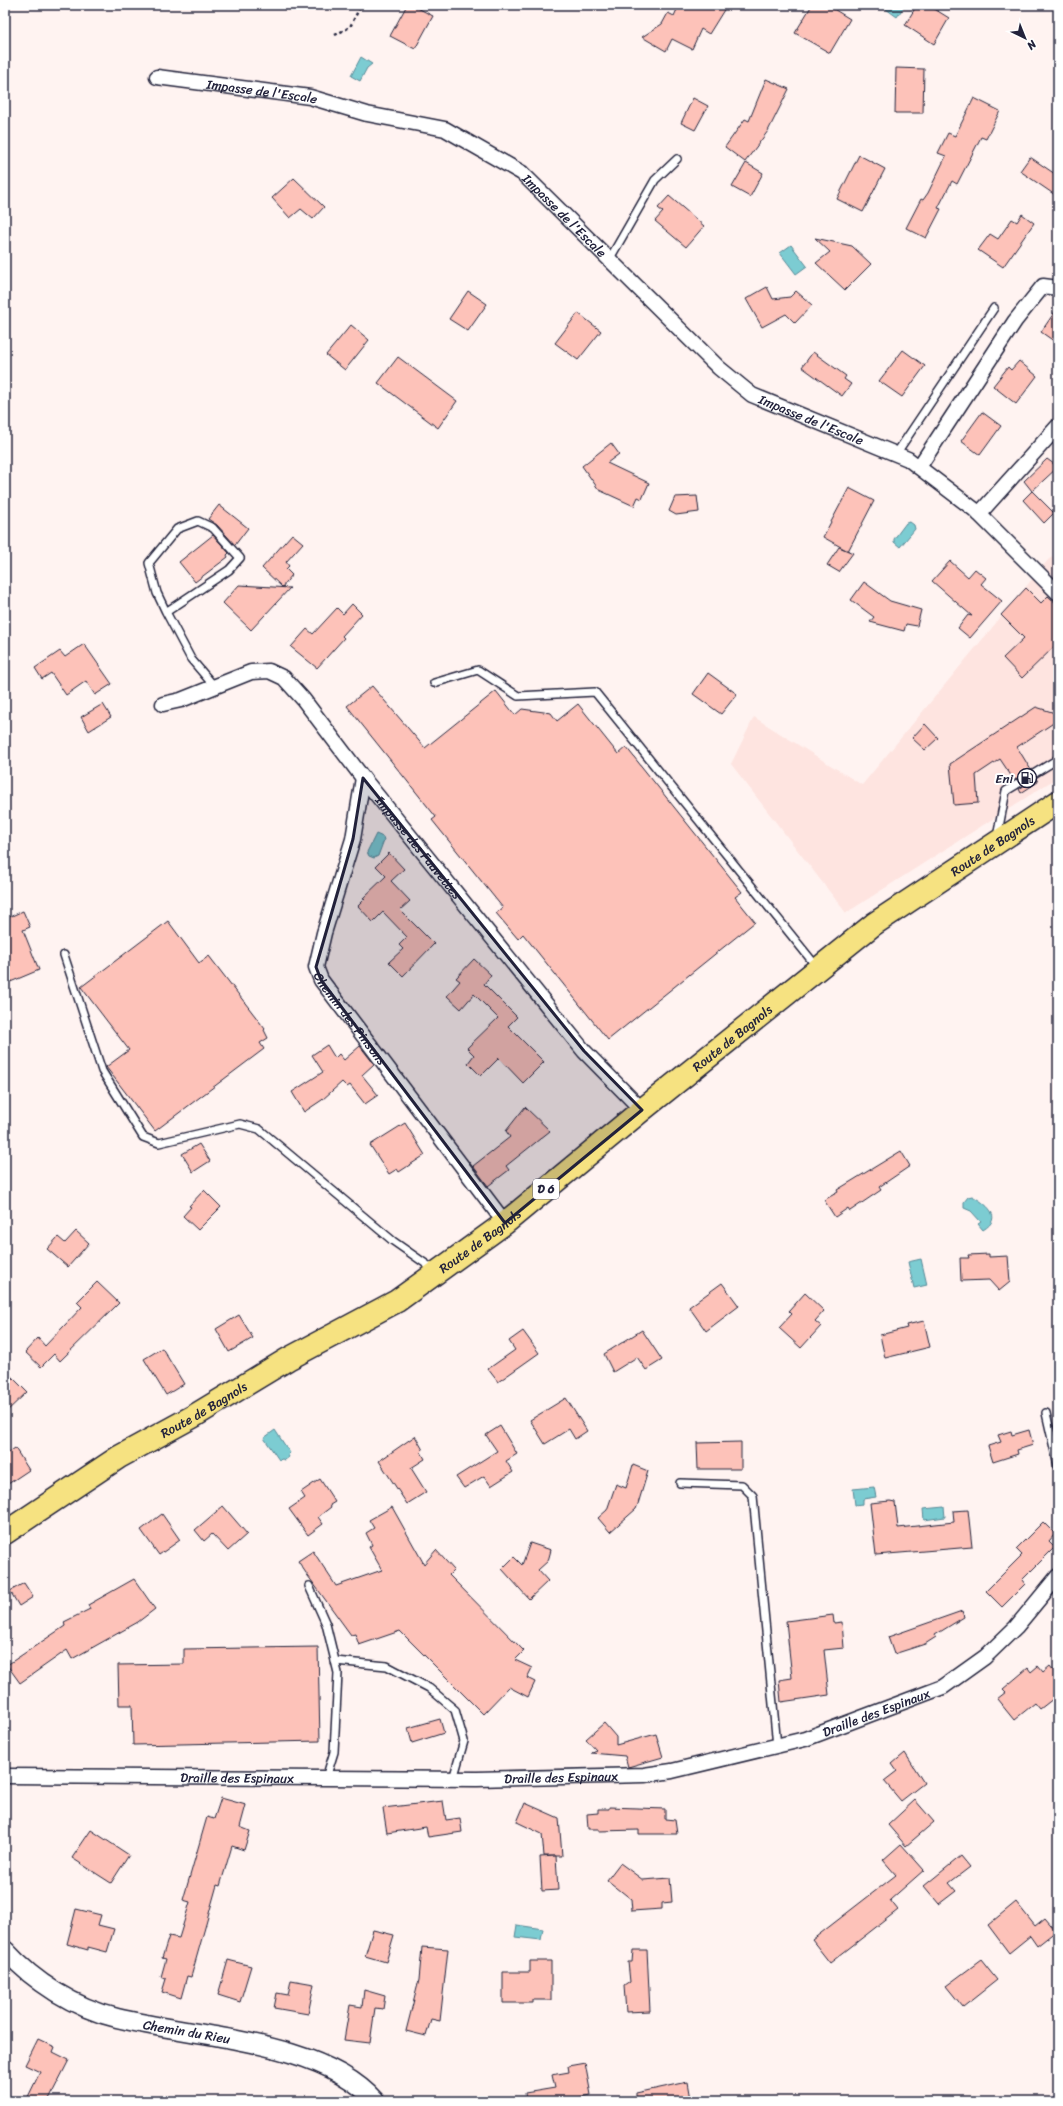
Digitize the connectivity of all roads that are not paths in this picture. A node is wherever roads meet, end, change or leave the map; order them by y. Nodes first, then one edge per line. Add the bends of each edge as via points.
1 (158, 77) dead end
2 (677, 159) dead end
3 (609, 260) junction
4 (1058, 288) edge
5 (994, 308) dead end
6 (1058, 426) edge
7 (896, 454) junction
8 (919, 467) junction
9 (979, 514) junction
10 (1058, 593) edge
11 (166, 612) junction
12 (434, 683) dead end
13 (214, 686) junction
14 (163, 704) dead end
15 (1058, 759) edge
16 (363, 778) junction
17 (1058, 802) edge
18 (996, 845) junction
19 (64, 955) dead end
20 (818, 969) junction
21 (642, 1110) junction
22 (505, 1223) junction
23 (438, 1272) junction
24 (1046, 1413) dead end
25 (1058, 1466) edge
26 (680, 1483) dead end
27 (5, 1533) edge
28 (1058, 1576) edge
29 (309, 1586) dead end
30 (335, 1661) junction
31 (777, 1746) junction
32 (5, 1776) edge
33 (326, 1778) junction
34 (453, 1779) junction
35 (5, 1950) edge
36 (375, 2101) edge

1 - 3 street, Impasse de l'Escale via 310,97 367,114 445,129 522,173
2 - 3 lane via 655,180
3 - 7 street, Impasse de l'Escale via 719,368 752,395
4 - 8 street via 1042,286 1015,320
5 - 7 lane
6 - 9 street
7 - 8 street, Impasse de l'Escale
8 - 9 street, Impasse de l'Escale
9 - 10 street, Impasse de l'Escale
11 - 11 lane via 157,593 149,563 177,529 198,521 213,528 240,558 229,570
11 - 13 lane via 191,659
12 - 20 lane via 478,670 518,696 595,692
13 - 14 street, Impasse des Fauvettes via 181,700
13 - 16 street, Impasse des Fauvettes via 251,672 269,671 284,678
15 - 18 lane via 1006,791
16 - 21 street, Impasse des Fauvettes via 584,1051
16 - 22 street, Chemin des Pinsons via 353,839 316,967 322,980
17 - 18 main road, Route de Bagnols / D 6
18 - 20 main road, Route de Bagnols / D 6 via 874,924
19 - 23 lane via 102,1071 143,1137 159,1143 240,1124 259,1129 393,1241
20 - 21 main road, Route de Bagnols / D 6
21 - 22 main road, Route de Bagnols / D 6
22 - 23 main road, Route de Bagnols / D 6
23 - 27 main road, Route de Bagnols / D 6 via 397,1301 288,1359 194,1416 119,1457
24 - 25 lane
26 - 31 lane via 742,1485 753,1496
28 - 31 street, Draille des Espinaux via 1016,1627 986,1657 943,1687 805,1739
29 - 30 lane via 326,1624
30 - 33 lane via 338,1673 334,1752
30 - 34 lane via 388,1666 429,1688 455,1710 464,1741
31 - 34 street, Draille des Espinaux via 672,1771 644,1775
32 - 33 street, Draille des Espinaux
33 - 34 street, Draille des Espinaux
35 - 36 street, Chemin du Rieu via 19,1966 72,2002 116,2018 284,2050 341,2073 356,2082

